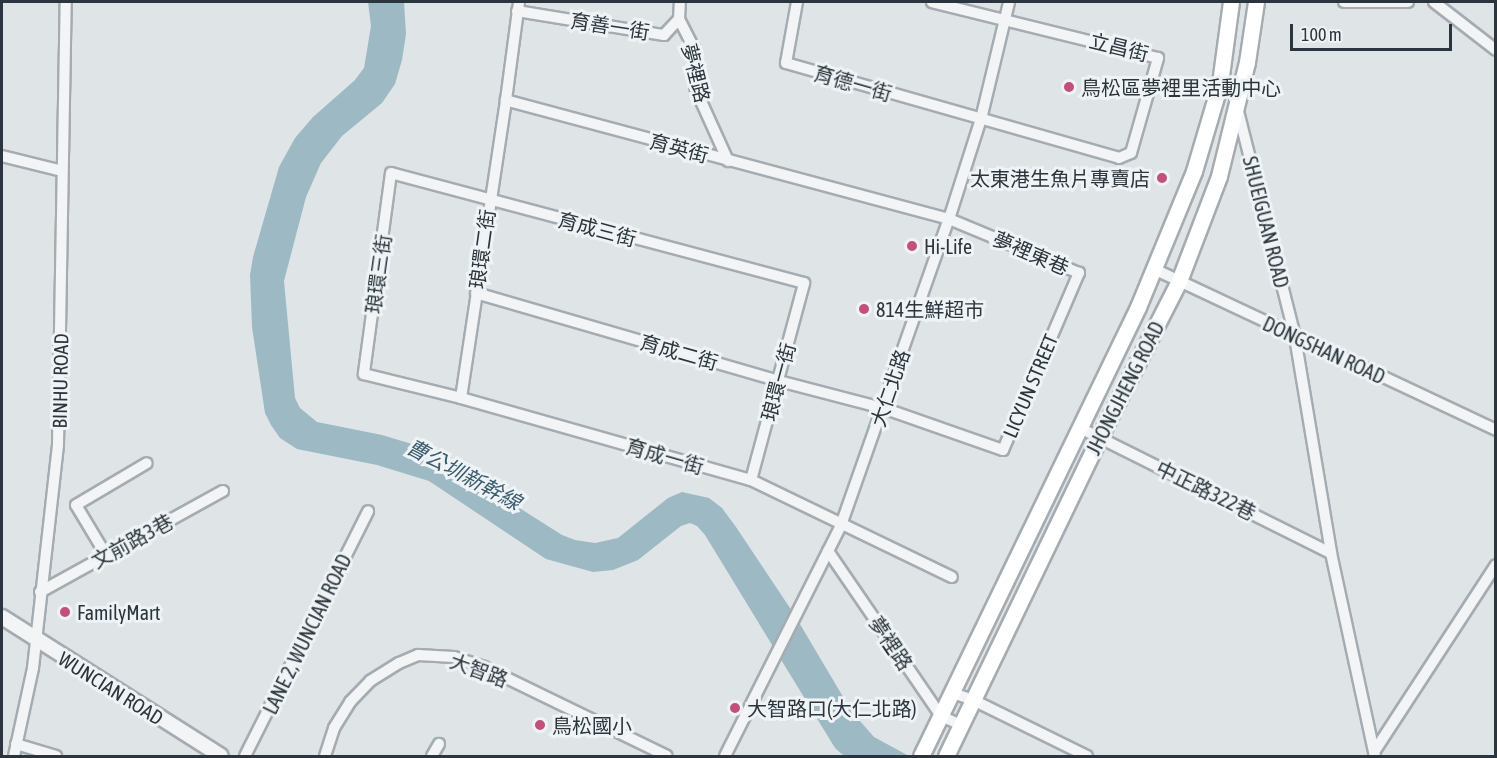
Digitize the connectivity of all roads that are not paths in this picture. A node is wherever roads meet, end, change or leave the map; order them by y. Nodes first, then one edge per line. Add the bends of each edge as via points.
1 (66, 2) edge
2 (680, 2) edge
3 (797, 2) edge
4 (932, 2) edge
5 (1009, 2) edge
6 (1231, 2) edge
7 (1256, 2) edge
8 (1344, 2) edge
9 (1408, 2) edge
10 (1434, 2) edge
11 (518, 6) edge
12 (679, 18) junction
13 (1006, 18) junction
14 (1496, 50) edge
15 (506, 100) junction
16 (1237, 107) junction
17 (981, 119) junction
18 (2, 156) edge
19 (728, 161) junction
20 (62, 171) junction
21 (392, 173) joint
22 (489, 201) junction
23 (949, 219) junction
24 (1154, 269) junction
25 (1079, 273) joint
26 (1179, 281) junction
27 (804, 283) joint
28 (476, 293) junction
29 (1295, 337) junction
30 (364, 374) joint
31 (779, 381) junction
32 (461, 398) junction
33 (883, 408) junction
34 (1080, 428) junction
35 (1496, 430) edge
36 (1100, 438) junction
37 (147, 463) dead end
38 (751, 480) junction
39 (224, 491) dead end
40 (368, 511) dead end
41 (841, 525) junction
42 (828, 551) junction
43 (1331, 553) junction
44 (106, 555) junction
45 (1496, 565) edge
46 (952, 577) dead end
47 (40, 592) junction
48 (2, 617) edge
49 (35, 639) junction
50 (952, 693) junction
51 (973, 700) junction
52 (941, 717) junction
53 (961, 725) junction
54 (16, 744) junction
55 (440, 744) dead end
56 (1374, 754) edge
57 (14, 756) edge
58 (56, 756) edge
59 (221, 756) edge
60 (245, 756) edge
61 (325, 756) edge
62 (432, 756) edge
63 (667, 756) edge
64 (725, 756) edge
65 (922, 756) edge
66 (946, 756) edge
67 (1088, 756) edge

1 - 20 street, BINHU ROAD
2 - 12 street, 育善一街
3 - 17 street, 育德一街 via 786,63
4 - 13 street
5 - 13 street, 大仁北路
6 - 24 main road, JHONGJHENG ROAD via 1220,83 1194,171
7 - 16 main road, JHONGJHENG ROAD
8 - 9 street
10 - 14 street
11 - 12 street, 育善一街 via 664,35
11 - 15 street
12 - 19 street, 夢裡路 via 695,51 696,90
13 - 17 street, 大仁北路
13 - 17 street, 立昌街 via 1158,58 1132,151 1122,158
15 - 19 street, 育英街
15 - 22 street, 琅環二街
16 - 26 main road, JHONGJHENG ROAD via 1219,176
16 - 29 street, SHUEIGUAN ROAD
17 - 23 street, 大仁北路
18 - 20 street
19 - 23 street, 育英街
20 - 47 street, BINHU ROAD via 58,444
21 - 22 street, 育成三街
21 - 30 street, 琅環三街
22 - 27 street, 育成三街
22 - 28 street, 琅環二街
23 - 25 street, 夢裡東巷
23 - 33 street, 大仁北路
24 - 26 street, DONGSHAN ROAD
24 - 34 main road, JHONGJHENG ROAD
25 - 33 street, LICYUN STREET via 1003,450
26 - 29 street, DONGSHAN ROAD
26 - 36 main road, JHONGJHENG ROAD
27 - 31 street, 琅環一街
28 - 31 street, 育成二街
28 - 32 street, 琅環二街
29 - 35 street, DONGSHAN ROAD
29 - 43 street, SHUEIGUAN ROAD
30 - 32 street, 育成一街
31 - 33 street, 育成二街
31 - 38 street, 琅環一街
32 - 38 street, 育成一街
33 - 41 street, 大仁北路
34 - 36 street, 中正路322巷
34 - 50 main road, JHONGJHENG ROAD
36 - 43 street, 中正路322巷
36 - 51 main road, JHONGJHENG ROAD
37 - 44 street via 76,505
38 - 41 street, 育成一街
39 - 44 street, 文前路3巷
40 - 60 street, LANE 2, WUNCIAN ROAD
41 - 42 street, 大仁北路
41 - 46 street, 育成一街
42 - 52 street, 夢裡路
42 - 64 street, 大仁北路
43 - 56 street, SHUEIGUAN ROAD
44 - 47 street, 文前路3巷
45 - 56 street
47 - 49 street, BINHU ROAD
48 - 49 street, WUNCIAN ROAD
49 - 54 street, BINHU ROAD via 33,668
49 - 59 street, WUNCIAN ROAD
50 - 51 street
50 - 52 main road, JHONGJHENG ROAD
51 - 53 main road, JHONGJHENG ROAD
51 - 67 street
52 - 53 street
52 - 65 main road, JHONGJHENG ROAD
53 - 66 main road, JHONGJHENG ROAD
54 - 57 street, BINHU ROAD
54 - 58 street
55 - 62 street
61 - 63 street, 大智路 via 334,728 350,702 370,681 418,655 454,657 484,667

